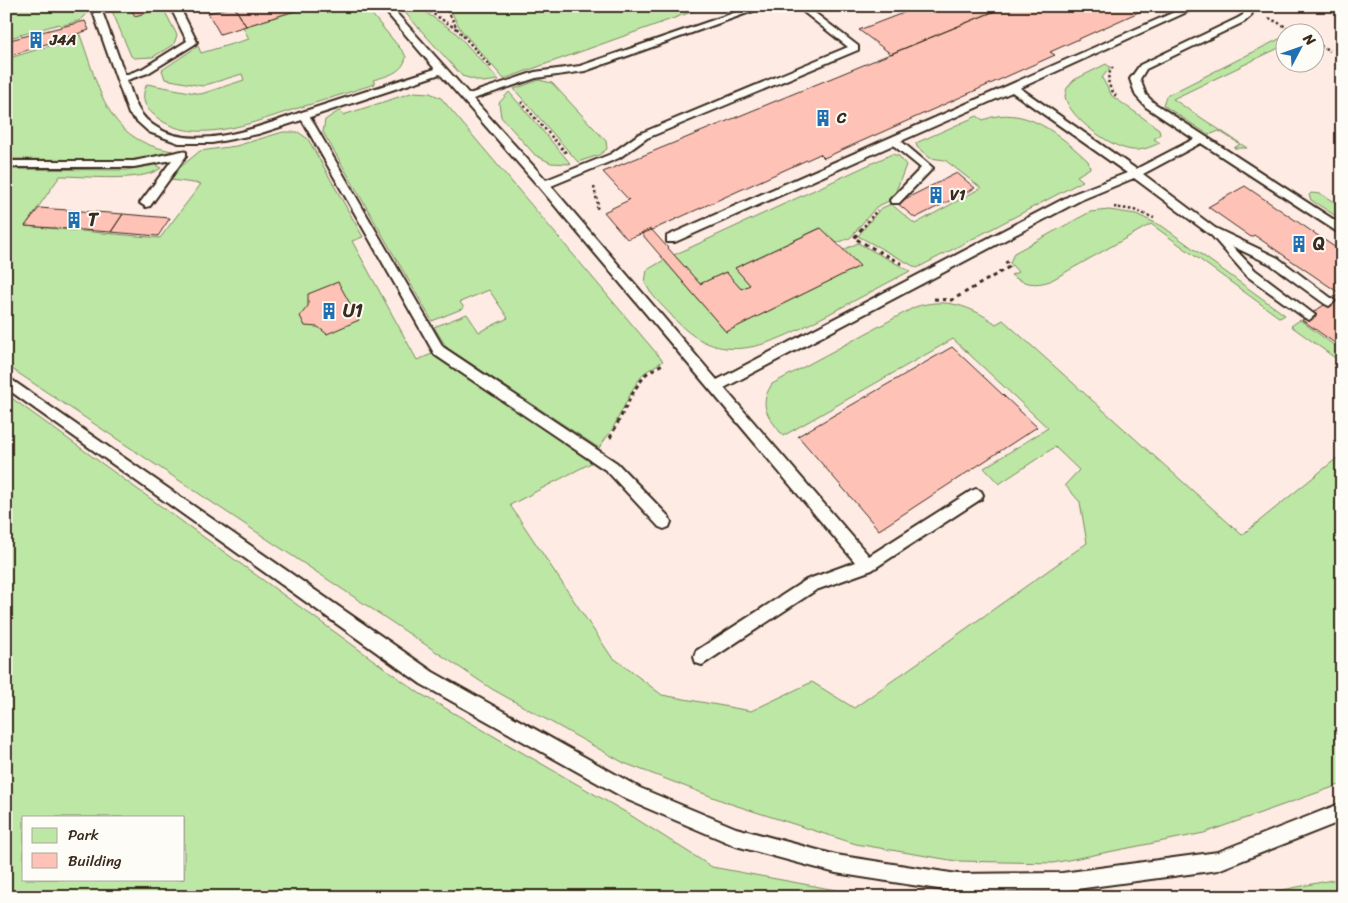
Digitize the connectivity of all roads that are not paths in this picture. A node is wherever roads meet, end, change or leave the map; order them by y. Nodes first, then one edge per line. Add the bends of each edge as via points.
1 (95, 6) edge
2 (174, 6) edge
3 (385, 6) edge
4 (763, 6) edge
5 (800, 6) edge
6 (1196, 6) edge
7 (1250, 6) edge
8 (441, 70) junction
9 (121, 79) junction
10 (1013, 88) junction
11 (467, 98) junction
12 (304, 115) junction
13 (1202, 139) junction
14 (195, 141) junction
15 (894, 141) junction
16 (180, 155) junction
17 (6, 164) edge
18 (1135, 174) junction
19 (544, 186) junction
20 (895, 200) road end
21 (146, 203) dead end
22 (1211, 230) junction
23 (1342, 231) edge
24 (672, 239) dead end
25 (1330, 301) dead end
26 (1309, 315) dead end
27 (6, 381) edge
28 (715, 387) junction
29 (976, 495) dead end
30 (664, 522) dead end
31 (867, 565) junction
32 (702, 657) dead end
33 (1342, 812) edge

1 - 9 lane
2 - 9 lane via 192,42 145,71
3 - 8 lane
4 - 11 lane via 582,69 535,75
5 - 19 lane via 855,48 643,136 615,156
6 - 10 lane
7 - 13 lane via 1241,20 1143,67 1135,79 1144,101
8 - 11 lane
8 - 12 lane
9 - 14 lane via 134,114 142,123 163,136
10 - 15 lane
10 - 18 lane
11 - 19 lane
12 - 14 lane via 233,137
12 - 30 lane via 439,351 612,467
13 - 18 lane
13 - 23 lane
14 - 16 lane
15 - 20 lane via 928,168
15 - 24 lane
16 - 17 lane via 134,164
16 - 21 lane
18 - 22 lane
18 - 28 lane via 1077,197
19 - 28 lane
22 - 25 lane via 1274,261
22 - 26 lane via 1250,273
27 - 33 lane via 427,678 634,794 736,837 836,864 957,883 1062,882 1218,861
28 - 31 lane
29 - 31 lane
31 - 32 lane via 812,585

